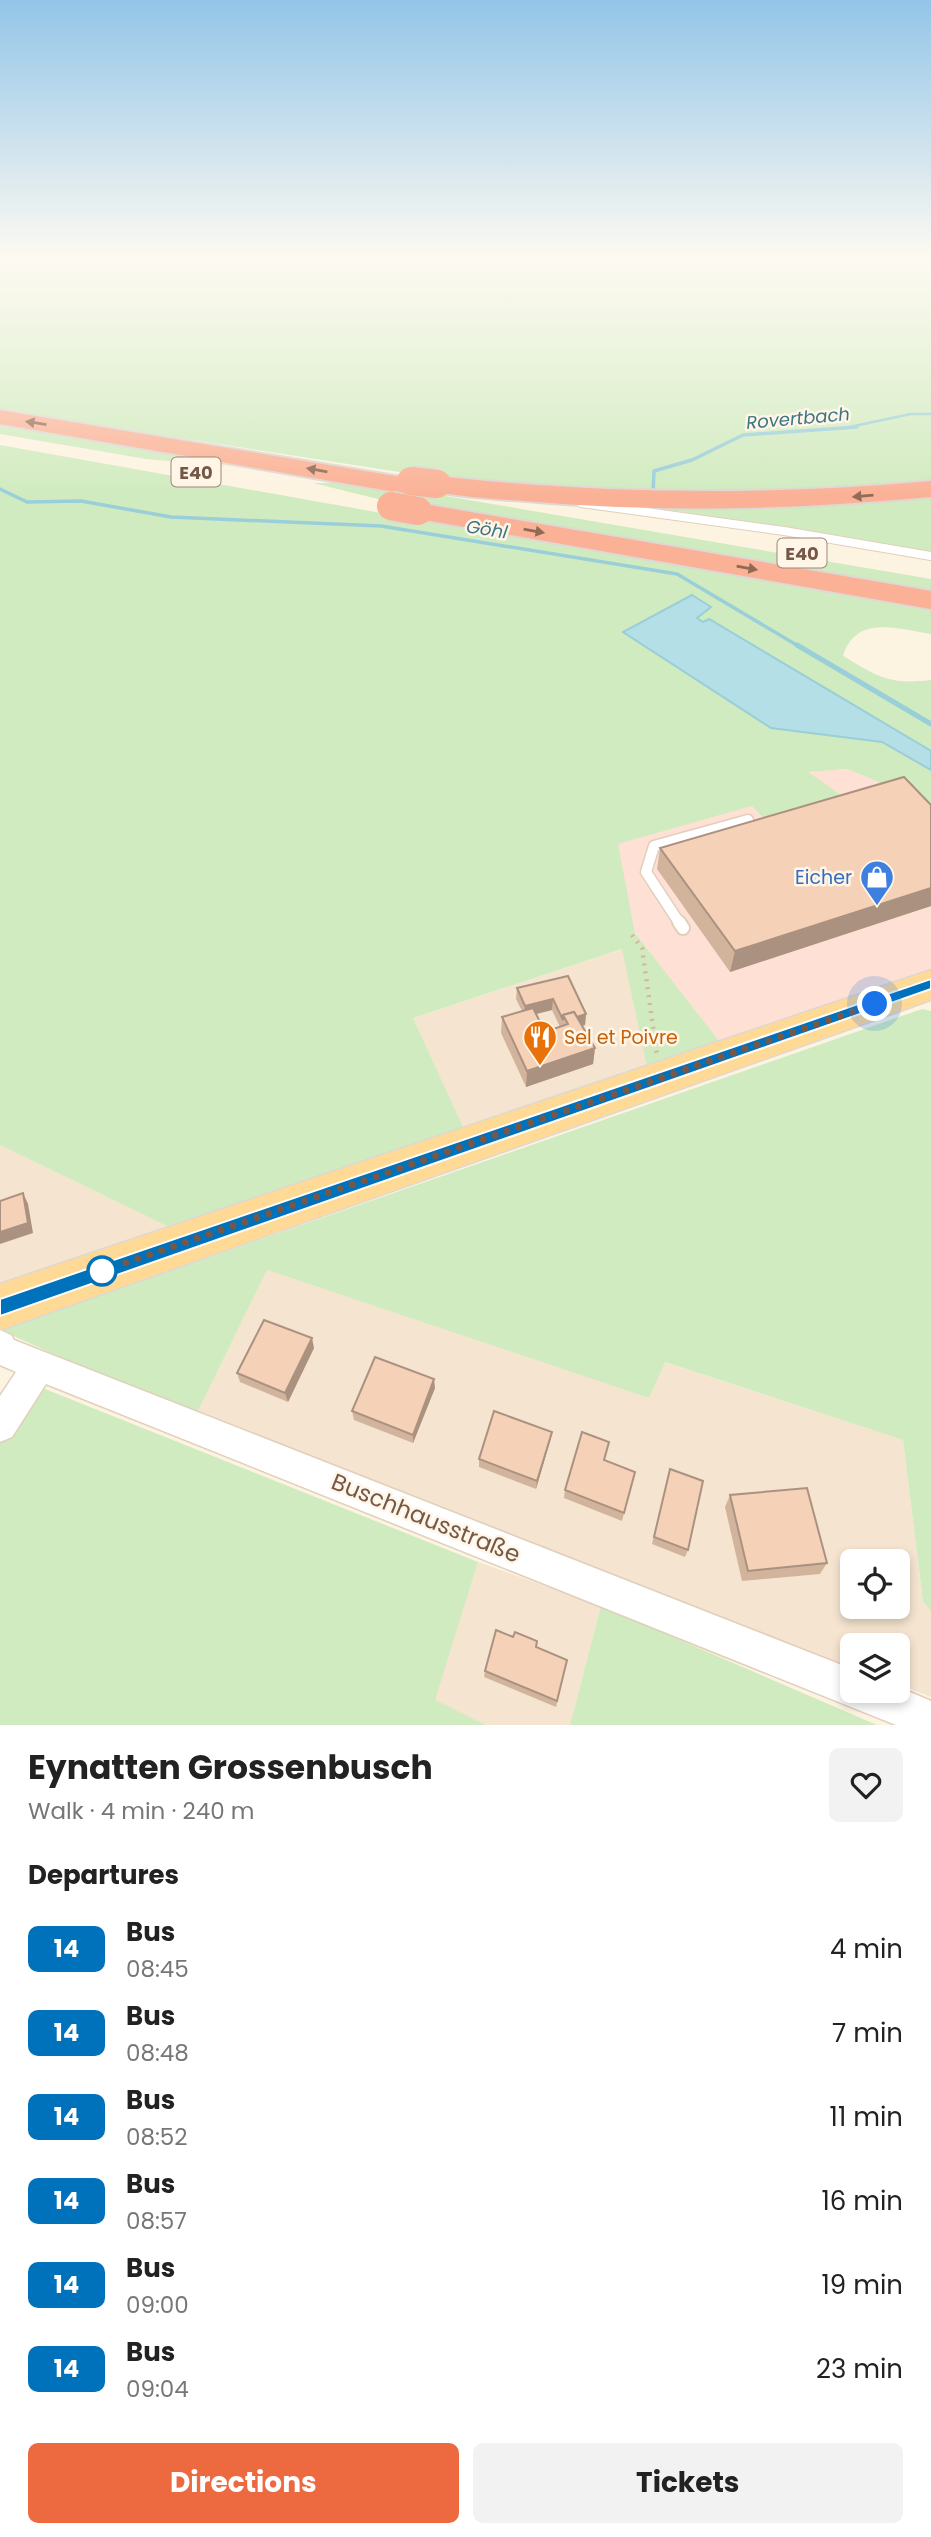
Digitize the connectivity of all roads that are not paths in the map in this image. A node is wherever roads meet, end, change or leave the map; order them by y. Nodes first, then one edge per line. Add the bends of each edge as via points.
1 (0, 417) edge
2 (0, 438) edge
3 (931, 489) edge
4 (412, 491) junction
5 (660, 525) junction
6 (931, 556) edge
7 (931, 574) edge
8 (931, 600) edge
9 (748, 820) edge
10 (683, 928) dead end
11 (929, 988) edge
12 (0, 1307) edge
13 (0, 1346) edge
14 (40, 1364) junction
15 (0, 1425) edge
16 (840, 1683) edge
17 (889, 1703) edge
18 (931, 1720) edge

4 -> 1 highway, E40
2 - 4 highway, E40
3 -> 5 highway via 807,500
4 - 5 highway, E40
4 - 5 highway via 559,498
5 - 6 lane via 784,531
5 - 7 highway, E40
5 -> 8 highway, E40
9 - 10 lane via 654,846 646,873
11 - 12 main road
13 - 14 street, Buschhausstraße
14 - 15 street
14 - 16 street, Buschhausstraße
17 - 18 street

